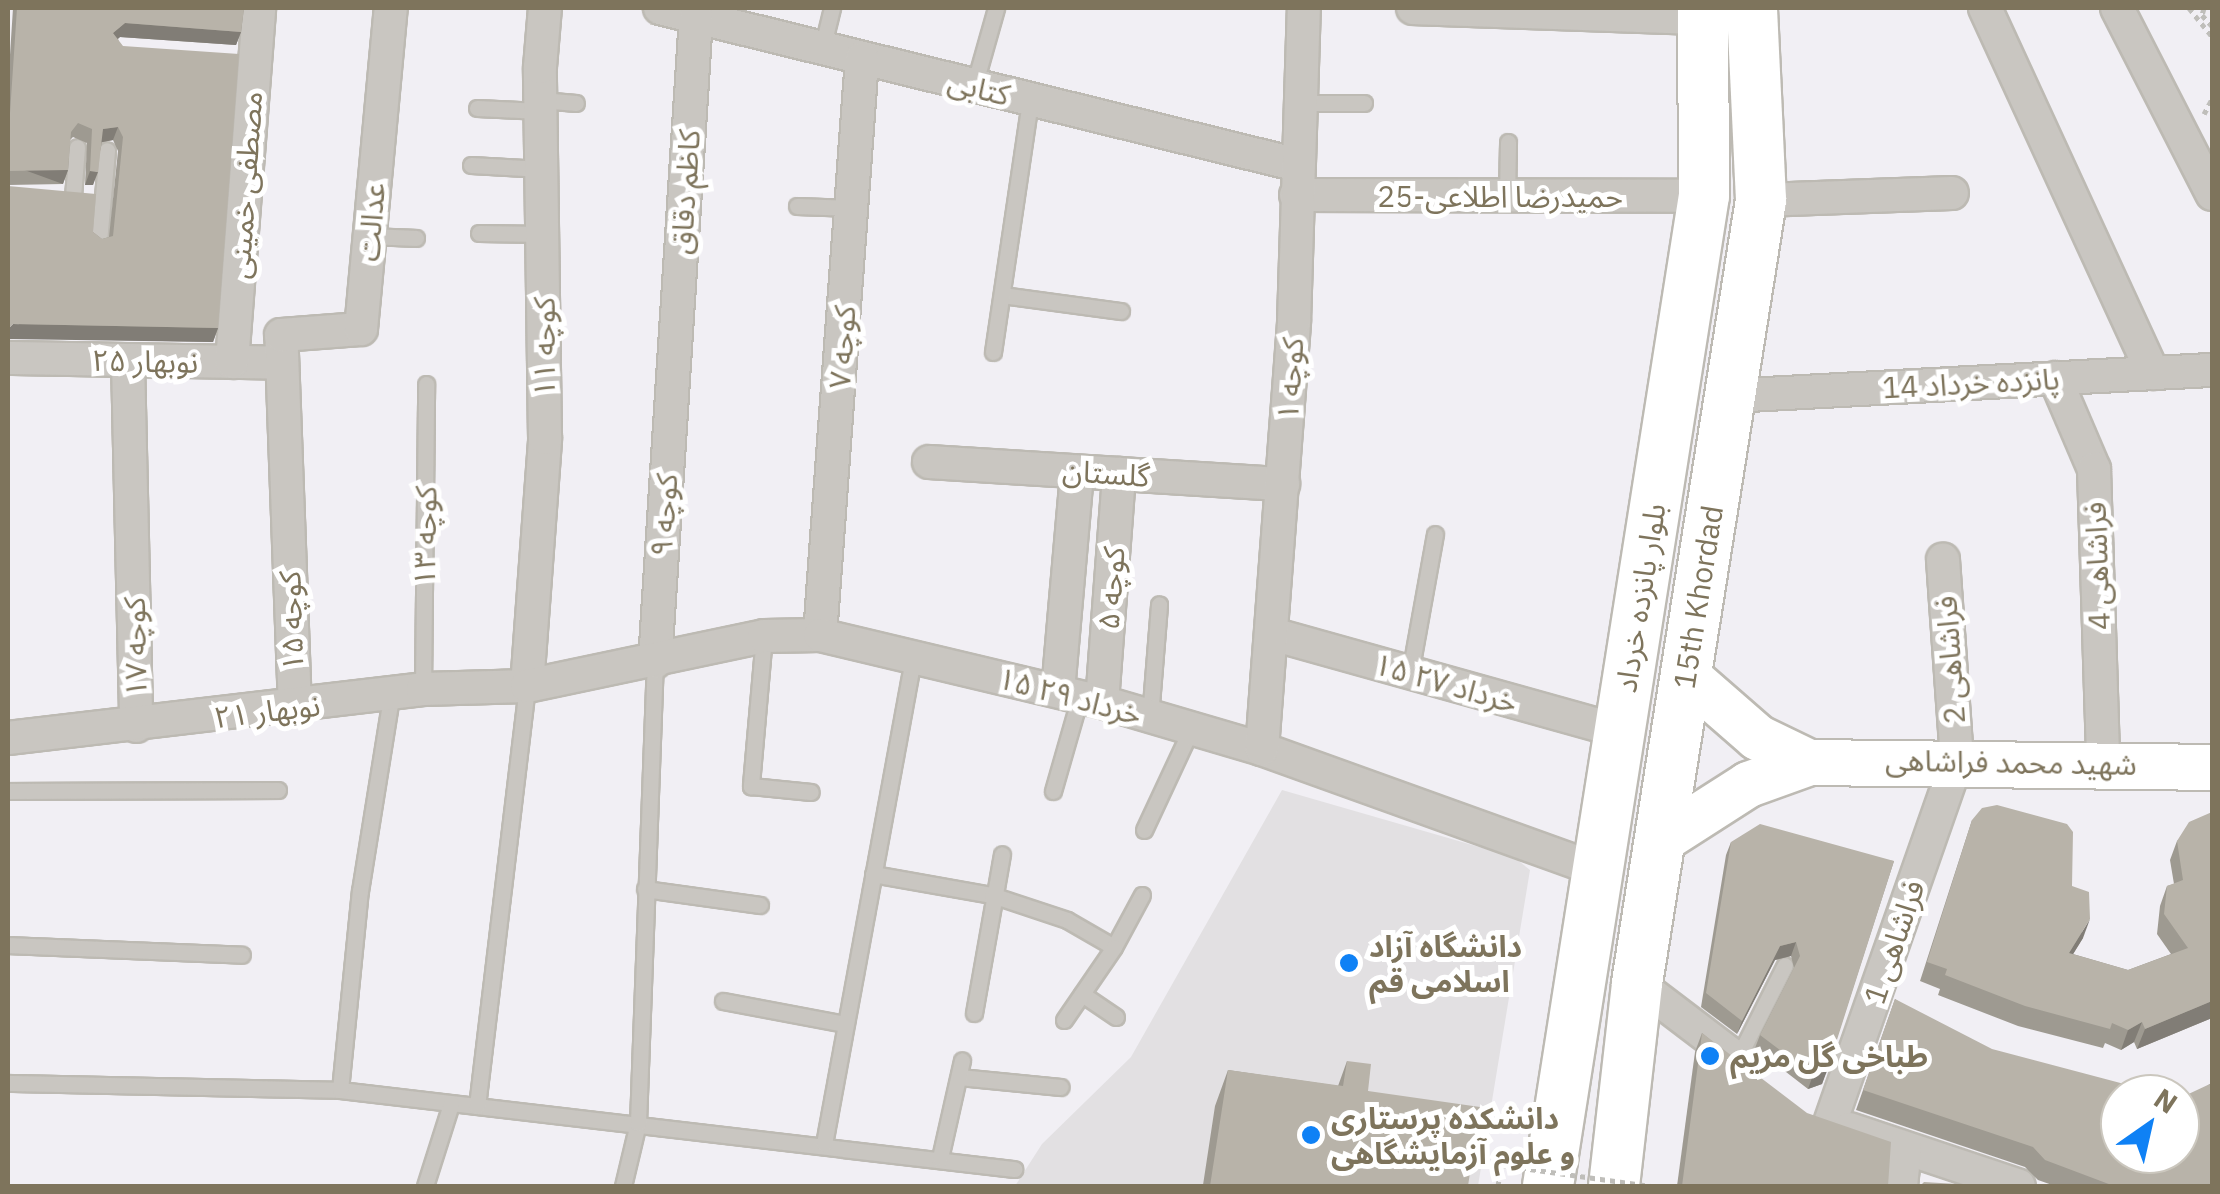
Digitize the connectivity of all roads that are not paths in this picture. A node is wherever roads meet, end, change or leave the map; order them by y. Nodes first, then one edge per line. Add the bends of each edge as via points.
1 (259, 8) edge
2 (391, 8) edge
3 (545, 8) edge
4 (660, 8) edge
5 (832, 8) edge
6 (996, 8) edge
7 (1304, 8) edge
8 (1414, 8) edge
9 (1752, 8) edge
10 (1985, 8) edge
11 (2117, 8) edge
12 (1524, 10) edge
13 (1703, 13) edge
14 (696, 16) junction
15 (745, 18) edge
16 (822, 49) junction
17 (862, 59) junction
18 (974, 86) junction
19 (1030, 100) junction
20 (576, 103) dead end
21 (1300, 103) junction
22 (1364, 103) dead end
23 (541, 106) junction
24 (477, 108) dead end
25 (1508, 142) dead end
26 (77, 147) dead end
27 (107, 150) edge
28 (471, 165) dead end
29 (543, 169) junction
30 (1297, 180) junction
31 (1952, 193) dead end
32 (2212, 194) edge
33 (1507, 196) junction
34 (1704, 196) junction
35 (103, 198) junction
36 (1761, 200) junction
37 (797, 206) dead end
38 (852, 208) junction
39 (479, 233) dead end
40 (544, 234) junction
41 (370, 236) junction
42 (416, 238) dead end
43 (99, 242) edge
44 (1002, 295) junction
45 (1121, 312) dead end
46 (994, 352) dead end
47 (8, 358) edge
48 (128, 361) junction
49 (232, 362) junction
50 (282, 363) junction
51 (674, 368) joint
52 (2212, 370) edge
53 (2153, 373) junction
54 (2055, 378) junction
55 (426, 384) dead end
56 (1730, 396) junction
57 (929, 462) dead end
58 (1077, 472) junction
59 (1119, 474) junction
60 (1283, 484) junction
61 (1435, 534) dead end
62 (1943, 559) dead end
63 (1159, 604) dead end
64 (1272, 634) junction
65 (820, 635) junction
66 (764, 636) junction
67 (914, 657) junction
68 (656, 662) junction
69 (1410, 674) junction
70 (1686, 675) junction
71 (527, 686) junction
72 (423, 689) junction
73 (391, 697) junction
74 (1080, 697) junction
75 (294, 708) junction
76 (1150, 717) junction
77 (136, 726) junction
78 (1191, 728) junction
79 (1620, 731) junction
80 (8, 738) edge
81 (1262, 750) junction
82 (1957, 760) junction
83 (1808, 762) junction
84 (2104, 762) junction
85 (2212, 767) edge
86 (278, 790) dead end
87 (1053, 790) dead end
88 (8, 791) edge
89 (810, 792) dead end
90 (1144, 830) dead end
91 (1660, 842) junction
92 (1002, 854) dead end
93 (1598, 870) junction
94 (872, 874) junction
95 (645, 890) junction
96 (992, 894) junction
97 (1142, 895) dead end
98 (760, 905) dead end
99 (8, 945) edge
100 (1114, 947) junction
101 (242, 955) dead end
102 (1786, 965) dead end
103 (1637, 983) junction
104 (1082, 994) junction
105 (724, 1002) dead end
106 (974, 1014) dead end
107 (1116, 1016) dead end
108 (1064, 1020) dead end
109 (845, 1024) junction
110 (1738, 1060) junction
111 (1767, 1082) edge
112 (8, 1083) edge
113 (1061, 1087) dead end
114 (340, 1090) junction
115 (451, 1104) junction
116 (1796, 1105) edge
117 (477, 1106) junction
118 (638, 1123) junction
119 (1830, 1123) junction
120 (824, 1144) junction
121 (1905, 1148) junction
122 (940, 1158) junction
123 (1014, 1169) dead end
124 (425, 1186) edge
125 (622, 1186) edge
126 (1548, 1186) edge
127 (1614, 1186) edge
128 (1901, 1186) edge
129 (2020, 1186) edge

1 - 49 street, مصطفی خمینی via 245,57
2 - 41 street, عدالت
3 - 23 street, کوچه ۱۱
4 - 14 street, کتابی
5 - 16 lane
6 - 18 lane
7 - 21 street, کوچه ۱
8 - 12 street
9 - 36 main road, 15th Khordad
10 - 53 street
11 - 32 street
12 - 13 street
13 - 34 main road, بلوار پانزده خرداد
14 - 15 street, کتابی
14 - 51 street, کاظم دقاق
15 - 16 street, کتابی
16 - 17 street, کتابی
17 - 18 street, کتابی
17 - 38 street, کوچه ۷
18 - 19 street, کتابی
19 - 30 street, کتابی
19 - 44 lane
20 - 23 lane
21 - 22 lane
21 - 30 street, کوچه ۱
23 - 24 lane
23 - 29 street, کوچه ۱۱
25 - 33 lane
26 - 35 lane via 65,195
27 - 35 lane
28 - 29 lane
29 - 40 street, کوچه ۱۱
30 - 33 street, حمیدرضا اطلاعی-25
30 - 60 street, کوچه ۱
31 - 36 street
33 - 34 street, حمیدرضا اطلاعی-25
34 - 79 main road, بلوار پانزده خرداد
35 - 43 lane
36 - 56 main road, 15th Khordad
37 - 38 lane
38 - 65 street, کوچه ۷
39 - 40 lane
40 - 71 street, کوچه ۱۱ via 545,438
41 - 42 lane
41 - 50 street, عدالت via 361,329 281,335
44 - 45 lane
44 - 46 lane
47 - 48 street, نوبهار ۲۵
48 - 49 street, نوبهار ۲۵
48 - 77 street, کوچه ۱۷
49 - 50 street, نوبهار ۲۵
50 - 75 street, کوچه ۱۵
51 - 68 street, کوچه ۹
52 - 53 street, پانزده خرداد 14
53 - 54 street, پانزده خرداد 14
54 - 56 street, پانزده خرداد 14
54 - 84 street, فراشاهی 4 via 2094,469
55 - 72 lane, کوچه ۱۳
56 - 70 main road, 15th Khordad
57 - 58 street, گلستان
58 - 59 street, گلستان
58 - 74 street, کوچه ۵
59 - 60 street, گلستان
59 - 74 street, کوچه ۵
60 - 64 street, کوچه ۱
61 - 69 lane
62 - 82 street, فراشاهی 2
63 - 76 lane
64 - 69 street, ۱۵ خرداد ۲۷
64 - 81 street, کوچه ۱
65 - 66 street, ۱۵ خرداد ۲۹
65 - 67 street, ۱۵ خرداد ۲۹
66 - 68 street, ۱۵ خرداد ۲۹
66 - 89 lane via 751,786
67 - 74 street, ۱۵ خرداد ۲۹
67 - 94 lane
68 - 71 street, ۱۵ خرداد ۲۹
68 - 95 lane
69 - 79 street, ۱۵ خرداد ۲۷
70 - 83 main road via 1756,737
70 - 91 main road, 15th Khordad
71 - 72 street, نوبهار ۲۱
71 - 117 lane
72 - 73 street, نوبهار ۲۱
73 - 75 street, نوبهار ۲۱
73 - 114 lane via 360,891
74 - 76 street, ۱۵ خرداد ۲۹
74 - 87 lane
75 - 77 street, نوبهار ۲۱
76 - 78 street, ۱۵ خرداد ۲۹
77 - 80 street, نوبهار ۲۱
78 - 81 street, ۱۵ خرداد ۲۹
78 - 90 lane
79 - 93 main road, بلوار پانزده خرداد
81 - 93 street, ۱۵ خرداد ۲۹
82 - 83 main road, شهید محمد فراشاهی
82 - 84 main road, شهید محمد فراشاهی
82 - 119 street, فراشاهی 1
83 - 91 main road via 1748,784
84 - 85 main road, شهید محمد فراشاهی
86 - 88 lane
91 - 103 main road, 15th Khordad
92 - 96 lane
93 - 126 main road, بلوار پانزده خرداد
94 - 96 lane
94 - 109 lane
95 - 98 lane
95 - 118 lane
96 - 100 lane via 1067,920
96 - 106 lane
97 - 100 lane
99 - 101 lane
100 - 104 lane
102 - 110 lane
103 - 110 street
103 - 127 main road, 15th Khordad
104 - 107 lane
104 - 108 lane
105 - 109 lane
109 - 120 lane
110 - 111 street
112 - 114 lane
113 - 122 lane via 960,1068
114 - 115 lane
115 - 117 lane
115 - 124 lane
116 - 119 street
117 - 118 lane
118 - 120 lane
118 - 125 lane
119 - 121 street
120 - 122 lane
121 - 128 street
121 - 129 street
122 - 123 lane

